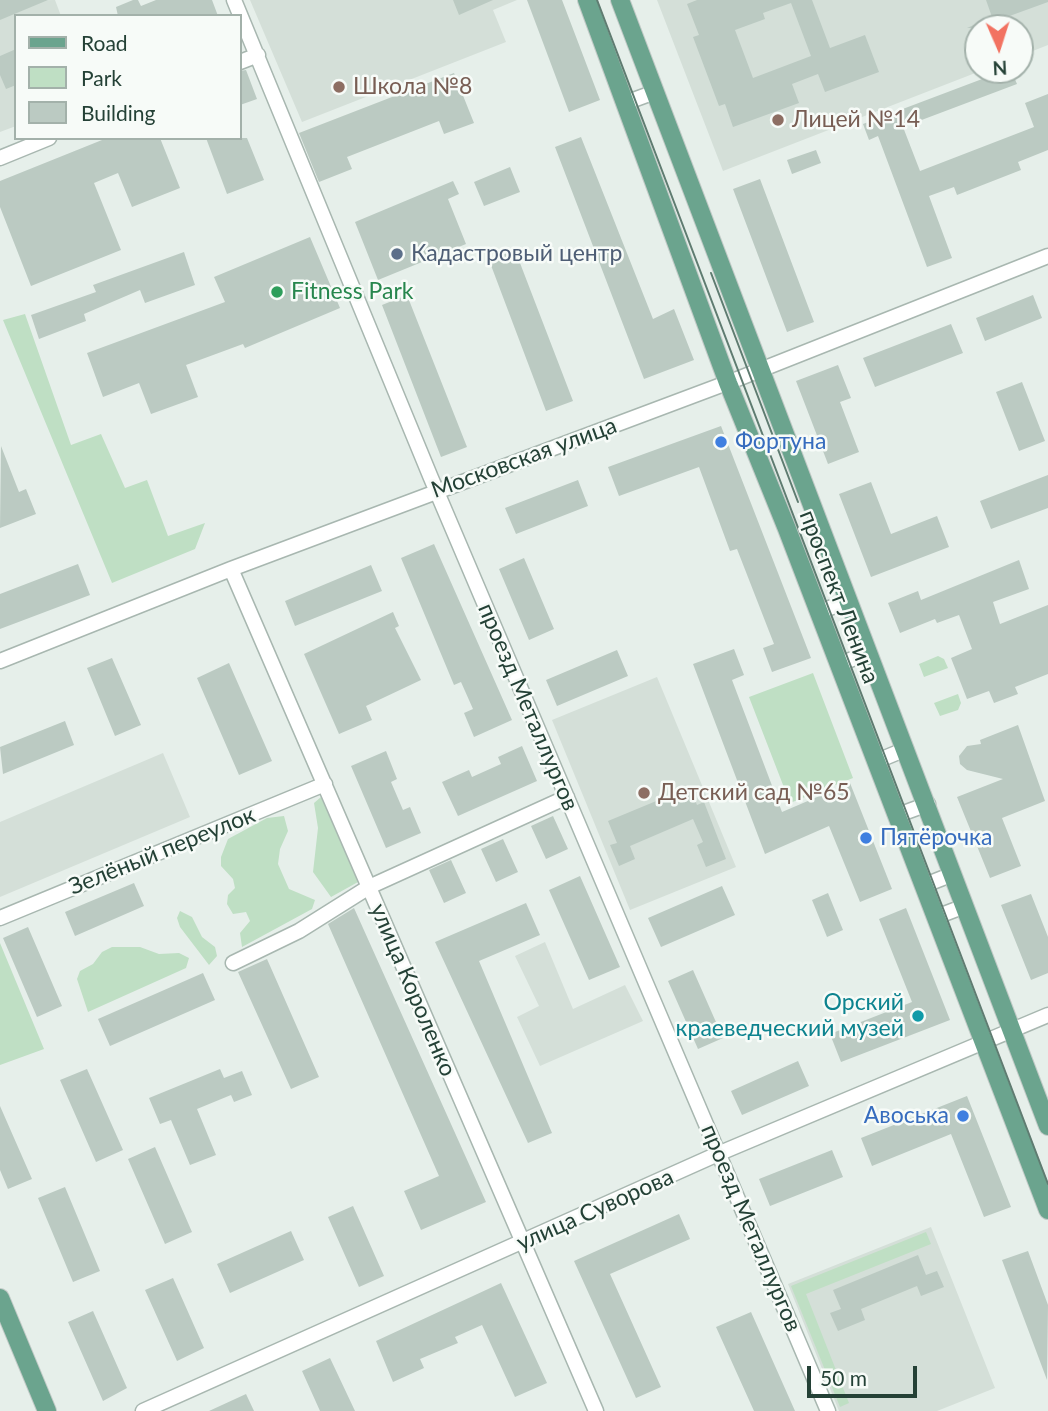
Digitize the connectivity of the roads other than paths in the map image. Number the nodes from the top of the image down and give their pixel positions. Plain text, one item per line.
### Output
1 (587, 0) edge
2 (620, 0) edge
3 (242, 18) edge
4 (258, 55) junction
5 (242, 61) edge
6 (655, 92) junction
7 (625, 103) junction
8 (44, 140) edge
9 (0, 158) edge
10 (1048, 256) edge
11 (763, 369) junction
12 (728, 383) junction
13 (436, 491) junction
14 (231, 569) junction
15 (848, 601) junction
16 (819, 612) junction
17 (869, 653) junction
18 (0, 661) edge
19 (839, 664) junction
20 (906, 749) junction
21 (877, 761) junction
22 (325, 785) junction
23 (567, 797) junction
24 (928, 804) junction
25 (898, 815) junction
26 (953, 874) junction
27 (925, 885) junction
28 (369, 887) junction
29 (965, 906) junction
30 (936, 917) junction
31 (0, 918) edge
32 (233, 964) dead end
33 (1048, 1015) edge
34 (1012, 1030) junction
35 (982, 1044) junction
36 (1048, 1126) edge
37 (720, 1153) junction
38 (1046, 1200) edge
39 (523, 1243) junction
40 (0, 1298) edge
41 (47, 1411) edge
42 (144, 1411) edge
43 (596, 1411) edge
44 (828, 1411) edge

1 - 7 main road, проспект Ленина
2 - 6 main road, проспект Ленина
3 - 4 street, проезд Металлургов
4 - 5 street
4 - 13 street, проезд Металлургов
6 - 7 street
6 - 11 main road, проспект Ленина
7 - 12 main road, проспект Ленина
8 - 9 street
10 - 11 street, Московская улица
11 - 12 street, Московская улица
11 - 15 main road, проспект Ленина
12 - 13 street, Московская улица
12 - 16 main road, проспект Ленина
13 - 14 street, Московская улица
13 - 23 street, проезд Металлургов
14 - 18 street, Московская улица
14 - 22 street, улица Короленко
15 - 16 street
15 - 17 main road, проспект Ленина
16 - 19 main road, проспект Ленина
17 - 19 street
17 - 20 main road, проспект Ленина
19 - 21 main road, проспект Ленина
20 - 21 street
20 - 24 main road, проспект Ленина
21 - 25 main road, проспект Ленина
22 - 28 street, улица Короленко
22 - 31 street, Зелёный переулок
23 - 28 street
23 - 37 street, проезд Металлургов
24 - 25 street
24 - 26 main road, проспект Ленина
25 - 27 main road, проспект Ленина
26 - 27 street
26 - 29 main road, проспект Ленина
27 - 30 main road, проспект Ленина
28 - 32 street
28 - 39 street, улица Короленко
29 - 30 street
29 - 34 main road, проспект Ленина
30 - 35 main road, проспект Ленина
33 - 34 street, улица Суворова
34 - 35 street, улица Суворова
34 - 36 main road, проспект Ленина
35 - 37 street, улица Суворова
35 - 38 main road, проспект Ленина
37 - 39 street, улица Суворова
37 - 44 street, проезд Металлургов
39 - 42 street, улица Суворова
39 - 43 street, улица Короленко
40 - 41 main road

